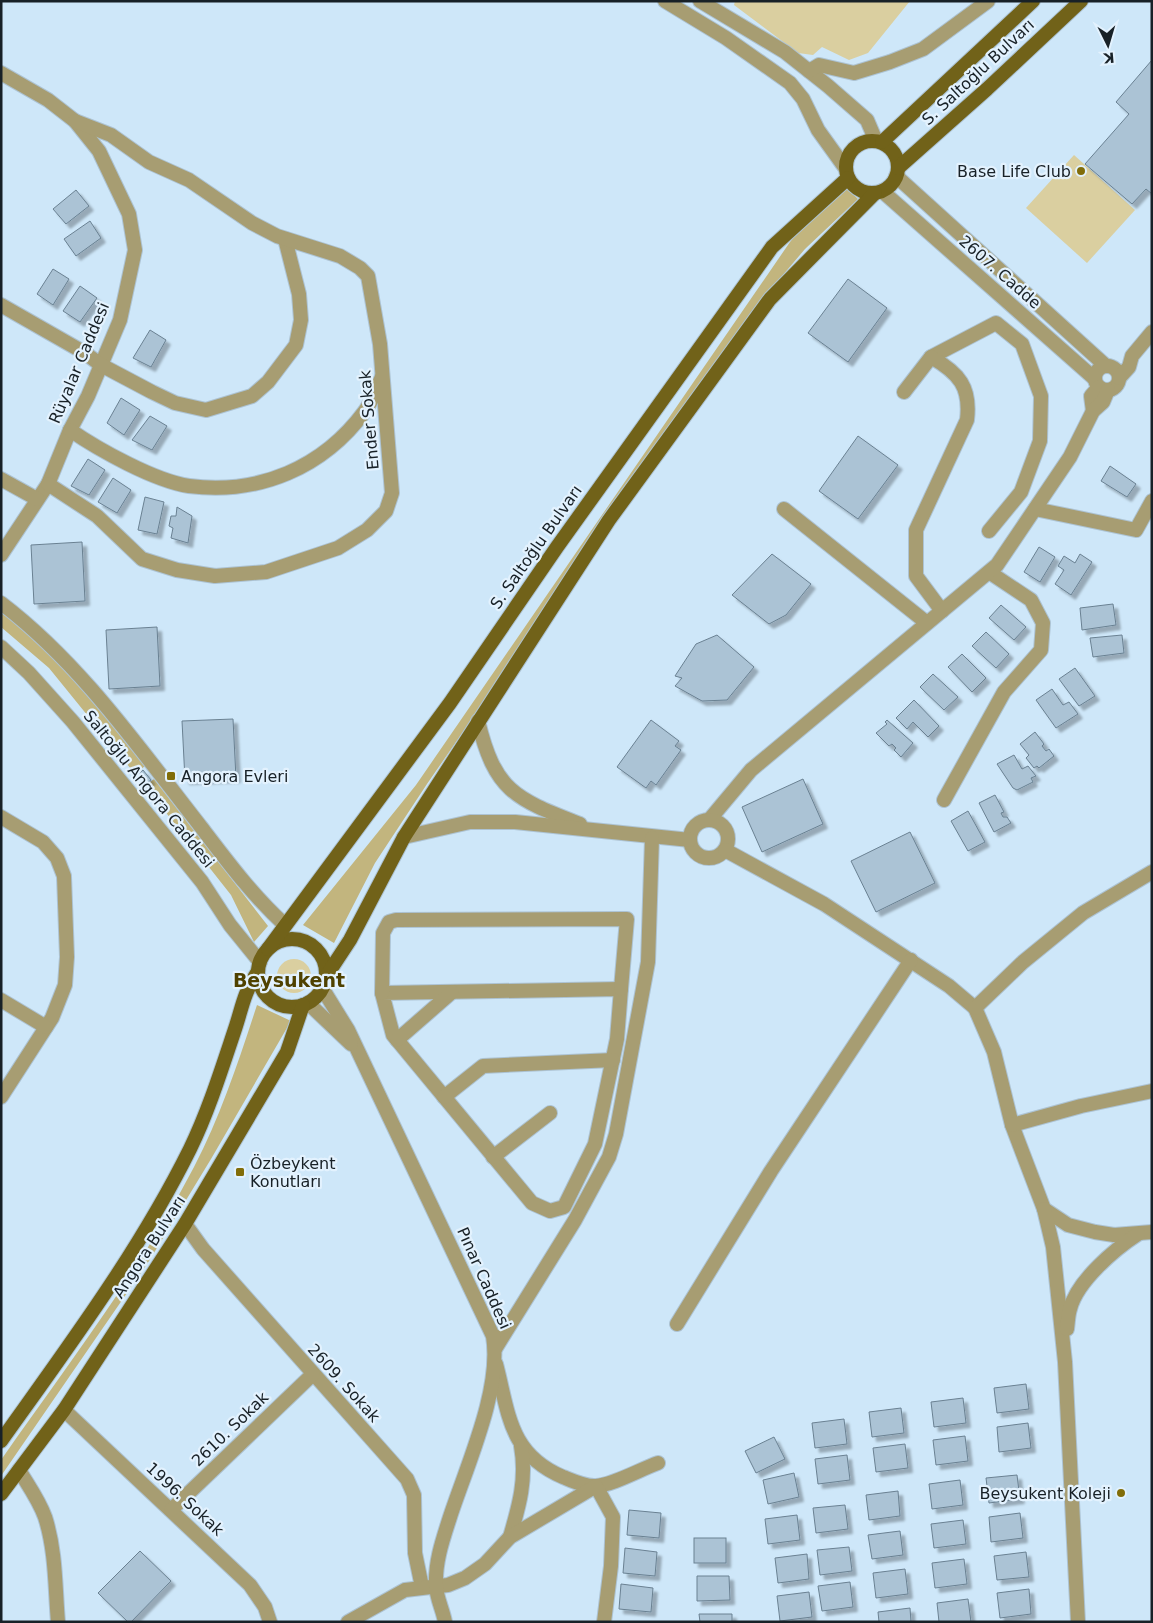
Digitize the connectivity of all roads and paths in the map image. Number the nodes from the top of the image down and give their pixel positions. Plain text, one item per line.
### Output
1 (665, 1) edge
2 (700, 1) edge
3 (988, 1) edge
4 (1033, 1) edge
5 (1081, 1) edge
6 (809, 71) junction
7 (1, 73) edge
8 (75, 121) junction
9 (879, 142) junction
10 (897, 172) junction
11 (847, 174) junction
12 (878, 192) junction
13 (286, 238) junction
14 (979, 251) junction
15 (966, 266) junction
16 (1, 305) edge
17 (1152, 332) edge
18 (931, 357) junction
19 (100, 365) junction
20 (1112, 370) junction
21 (382, 377) junction
22 (1101, 385) junction
23 (904, 392) dead end
24 (70, 430) junction
25 (1, 479) edge
26 (48, 484) junction
27 (37, 499) junction
28 (1152, 501) edge
29 (784, 509) dead end
30 (1035, 509) junction
31 (989, 531) dead end
32 (1, 555) edge
33 (989, 572) junction
34 (1, 603) edge
35 (942, 611) junction
36 (927, 623) junction
37 (1, 647) edge
38 (478, 721) junction
39 (944, 800) dead end
40 (1, 818) edge
41 (710, 819) junction
42 (595, 830) junction
43 (404, 837) junction
44 (652, 838) junction
45 (690, 840) junction
46 (725, 850) junction
47 (1152, 872) edge
48 (285, 924) junction
49 (268, 950) junction
50 (911, 960) junction
51 (259, 967) junction
52 (324, 983) junction
53 (621, 989) junction
54 (452, 992) junction
55 (382, 993) junction
56 (1, 1000) edge
57 (305, 1004) junction
58 (975, 1008) junction
59 (46, 1027) junction
60 (397, 1040) junction
61 (356, 1047) junction
62 (613, 1060) junction
63 (1152, 1091) edge
64 (1, 1097) edge
65 (444, 1097) junction
66 (550, 1113) dead end
67 (1012, 1125) junction
68 (493, 1157) junction
69 (562, 1209) junction
70 (1044, 1209) junction
71 (576, 1220) junction
72 (185, 1224) junction
73 (1145, 1233) edge
74 (677, 1324) dead end
75 (495, 1349) junction
76 (1065, 1362) junction
77 (496, 1364) junction
78 (313, 1374) junction
79 (64, 1410) junction
80 (1, 1441) edge
81 (521, 1446) junction
82 (658, 1463) dead end
83 (19, 1470) junction
84 (596, 1486) junction
85 (1, 1494) edge
86 (172, 1510) junction
87 (510, 1537) junction
88 (429, 1587) junction
89 (58, 1622) edge
90 (270, 1622) edge
91 (348, 1622) edge
92 (445, 1622) edge
93 (604, 1622) edge
94 (1078, 1622) edge

1 - 11 street
2 - 6 street
3 - 6 street
4 - 9 main road, S. Saltoğlu Bulvarı
5 - 10 main road, S. Saltoğlu Bulvarı
6 - 9 street
7 - 8 street, Rüyalar Caddesi
8 - 13 street, Ender Sokak
8 - 19 street, Rüyalar Caddesi
9 - 10 main road
9 - 11 main road, S. Saltoğlu Bulvarı
10 - 12 main road, S. Saltoğlu Bulvarı
10 - 14 street, 2607. Cadde
11 - 12 main road
11 - 48 main road, S. Saltoğlu Bulvarı
12 - 15 street, 2607. Cadde
12 - 38 main road, S. Saltoğlu Bulvarı
13 - 19 street
13 - 21 street, Ender Sokak
14 - 15 street
14 - 20 street, 2607. Cadde
15 - 22 street, 2607. Cadde
16 - 19 street
17 - 20 street
18 - 23 street
18 - 31 street
18 - 35 street
19 - 24 street, Rüyalar Caddesi
20 - 22 street
20 - 22 street
21 - 24 street
21 - 26 street, Ender Sokak
22 - 30 street
24 - 26 street, Rüyalar Caddesi
25 - 27 street
26 - 27 street, Rüyalar Caddesi
27 - 32 street, Rüyalar Caddesi
28 - 30 street
29 - 36 street
30 - 33 street
33 - 35 street
33 - 39 street
34 - 48 street, Saltoğlu Angora Caddesi
35 - 36 street
36 - 41 street
37 - 51 street, Saltoğlu Angora Caddesi
38 - 42 street
38 - 43 main road, S. Saltoğlu Bulvarı
40 - 59 street
41 - 45 street
41 - 46 street
42 - 43 street
42 - 44 street
43 - 52 main road, S. Saltoğlu Bulvarı
44 - 45 street
44 - 71 street
45 - 46 street
46 - 50 street
47 - 58 street
48 - 49 main road, S. Saltoğlu Bulvarı
49 - 51 main road
49 - 52 main road
50 - 58 street
50 - 74 street
51 - 57 main road
51 - 80 main road, Angora Bulvarı
52 - 57 main road
52 - 61 street, Pınar Caddesi
53 - 54 street
53 - 55 street
53 - 62 street
54 - 55 street
54 - 60 street
55 - 60 street
56 - 59 street
57 - 61 street, Pınar Caddesi
57 - 72 main road, Angora Bulvarı
58 - 67 street
59 - 64 street
60 - 65 street
61 - 75 street, Pınar Caddesi
62 - 65 street
62 - 69 street
63 - 67 street
65 - 68 street
66 - 68 street
67 - 70 street
68 - 69 street
69 - 71 street
70 - 73 street
70 - 76 street
71 - 75 street
72 - 78 street, 2609. Sokak
72 - 79 main road, Angora Bulvarı
73 - 76 street
75 - 77 street, Pınar Caddesi
76 - 94 street
77 - 81 street
77 - 88 street, Pınar Caddesi
78 - 86 street, 2610. Sokak
78 - 88 street, 2609. Sokak
79 - 83 main road, Angora Bulvarı
79 - 86 street, 1996. Sokak
81 - 84 street
81 - 87 street
82 - 84 street
83 - 85 main road, Angora Bulvarı
83 - 89 street
84 - 87 street
84 - 93 street
86 - 90 street, 1996. Sokak
87 - 88 street
88 - 91 street
88 - 92 street, Pınar Caddesi

